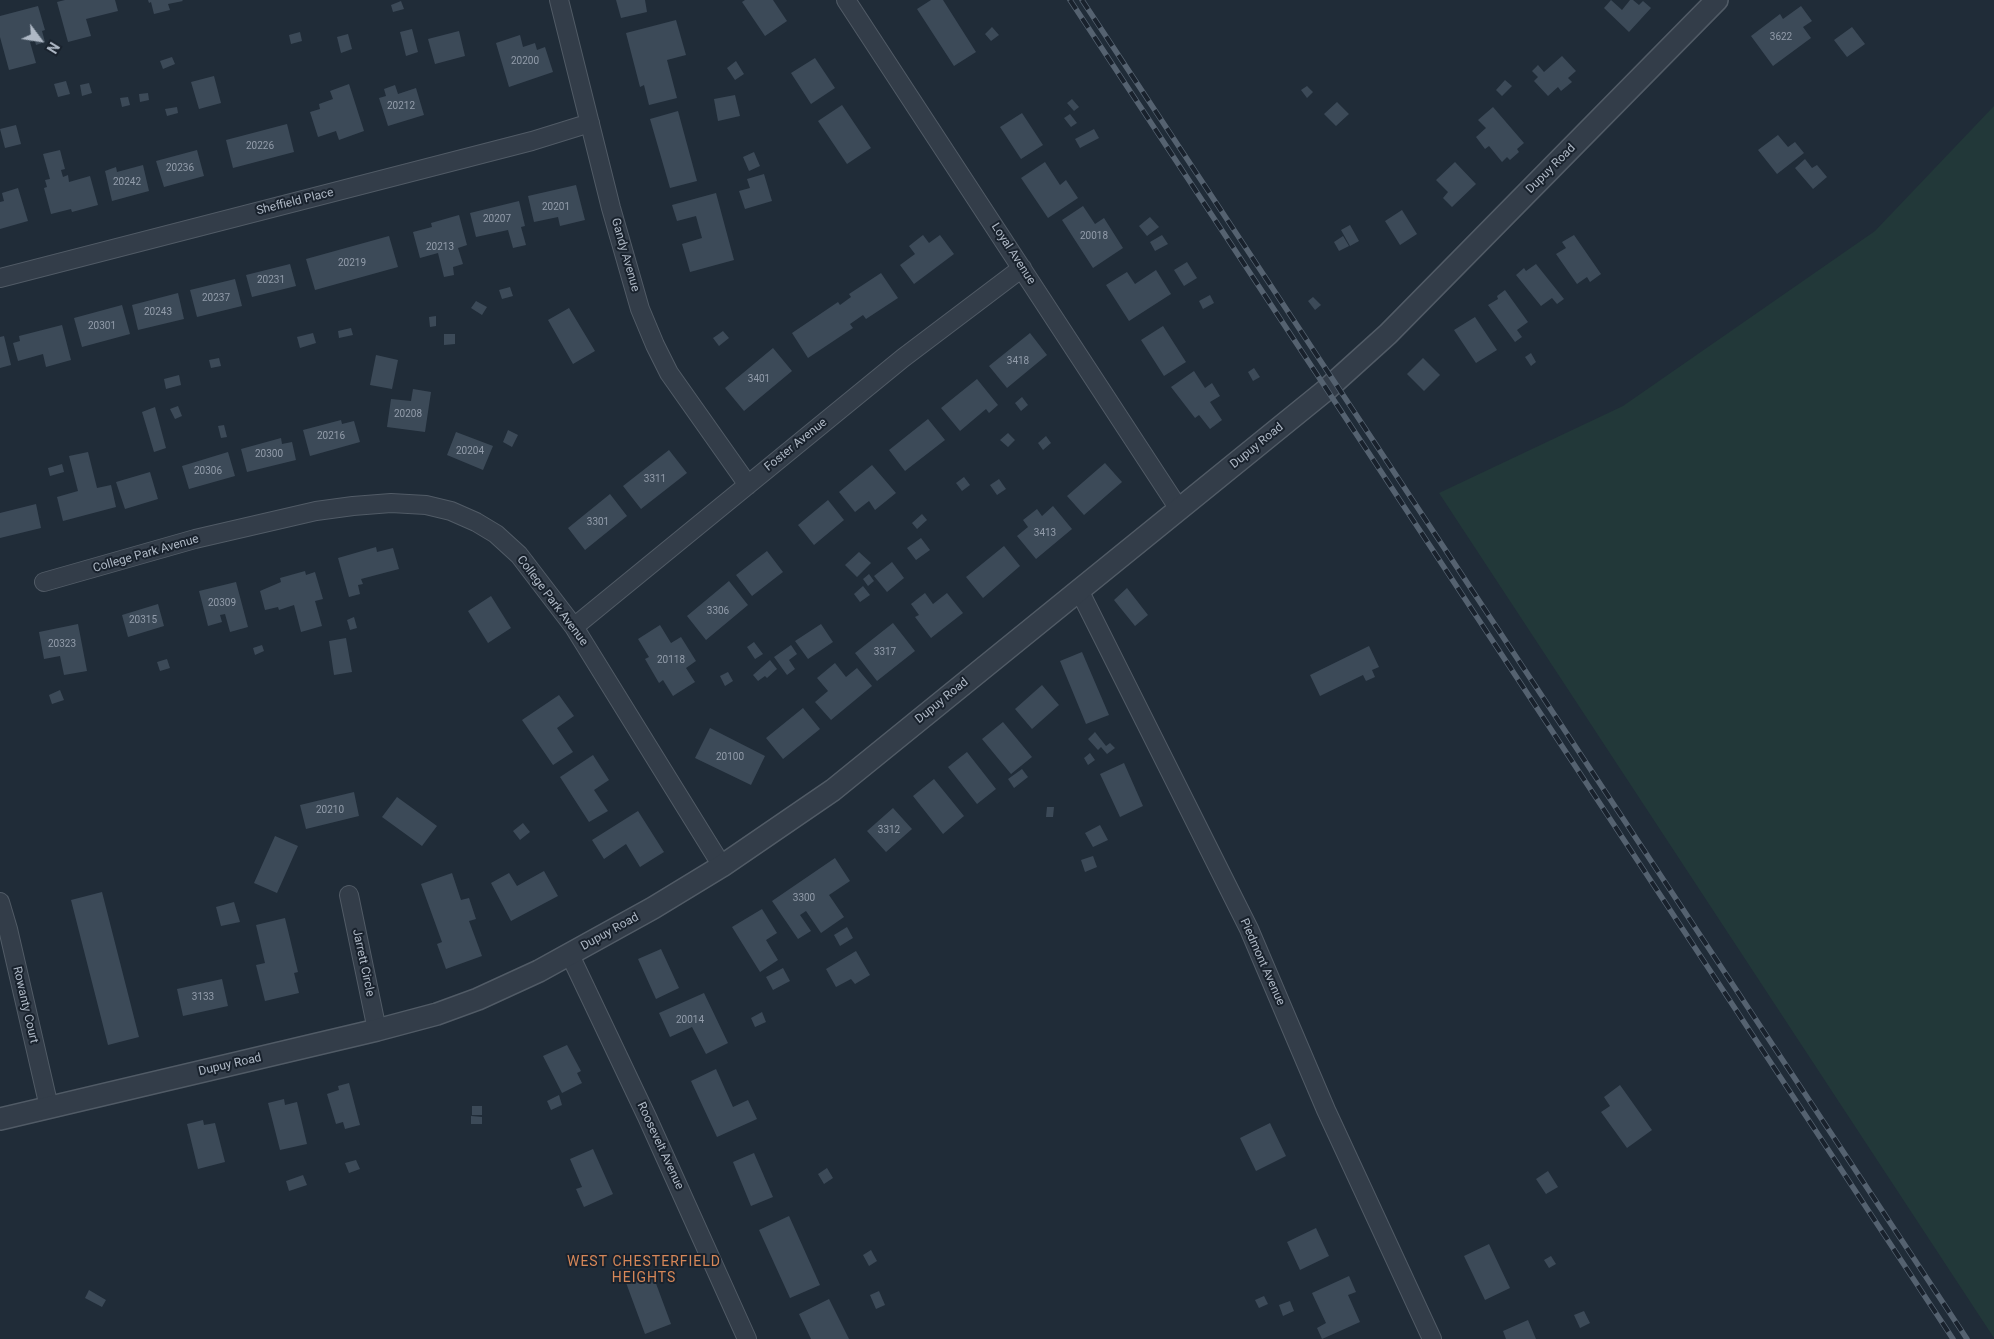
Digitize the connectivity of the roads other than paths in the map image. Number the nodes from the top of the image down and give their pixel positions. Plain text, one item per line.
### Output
1 (559, 0) edge
2 (846, 0) edge
3 (1717, 0) edge
4 (590, 123) junction
5 (1022, 268) junction
6 (0, 278) edge
7 (748, 485) junction
8 (1179, 509) junction
9 (44, 582) dead end
10 (1079, 590) junction
11 (574, 626) junction
12 (722, 866) junction
13 (349, 895) dead end
14 (0, 902) edge
15 (570, 954) junction
16 (377, 1030) junction
17 (49, 1107) junction
18 (0, 1119) edge
19 (748, 1339) edge
20 (1432, 1339) edge

1 - 4 street, Gandy Avenue
2 - 5 street, Loyal Avenue
3 - 8 street, Dupuy Road
4 - 6 street, Sheffield Place
4 - 7 street, Gandy Avenue
5 - 7 street, Foster Avenue
5 - 8 street, Loyal Avenue
7 - 11 street, Foster Avenue
8 - 10 street, Dupuy Road
9 - 11 street, College Park Avenue
10 - 12 street, Dupuy Road
10 - 20 street, Piedmont Avenue
11 - 12 street, College Park Avenue
12 - 15 street, Dupuy Road
13 - 16 street, Jarrett Circle
14 - 17 street, Rowanty Court
15 - 16 street, Dupuy Road
15 - 19 street, Roosevelt Avenue
16 - 17 street, Dupuy Road
17 - 18 street, Dupuy Road

